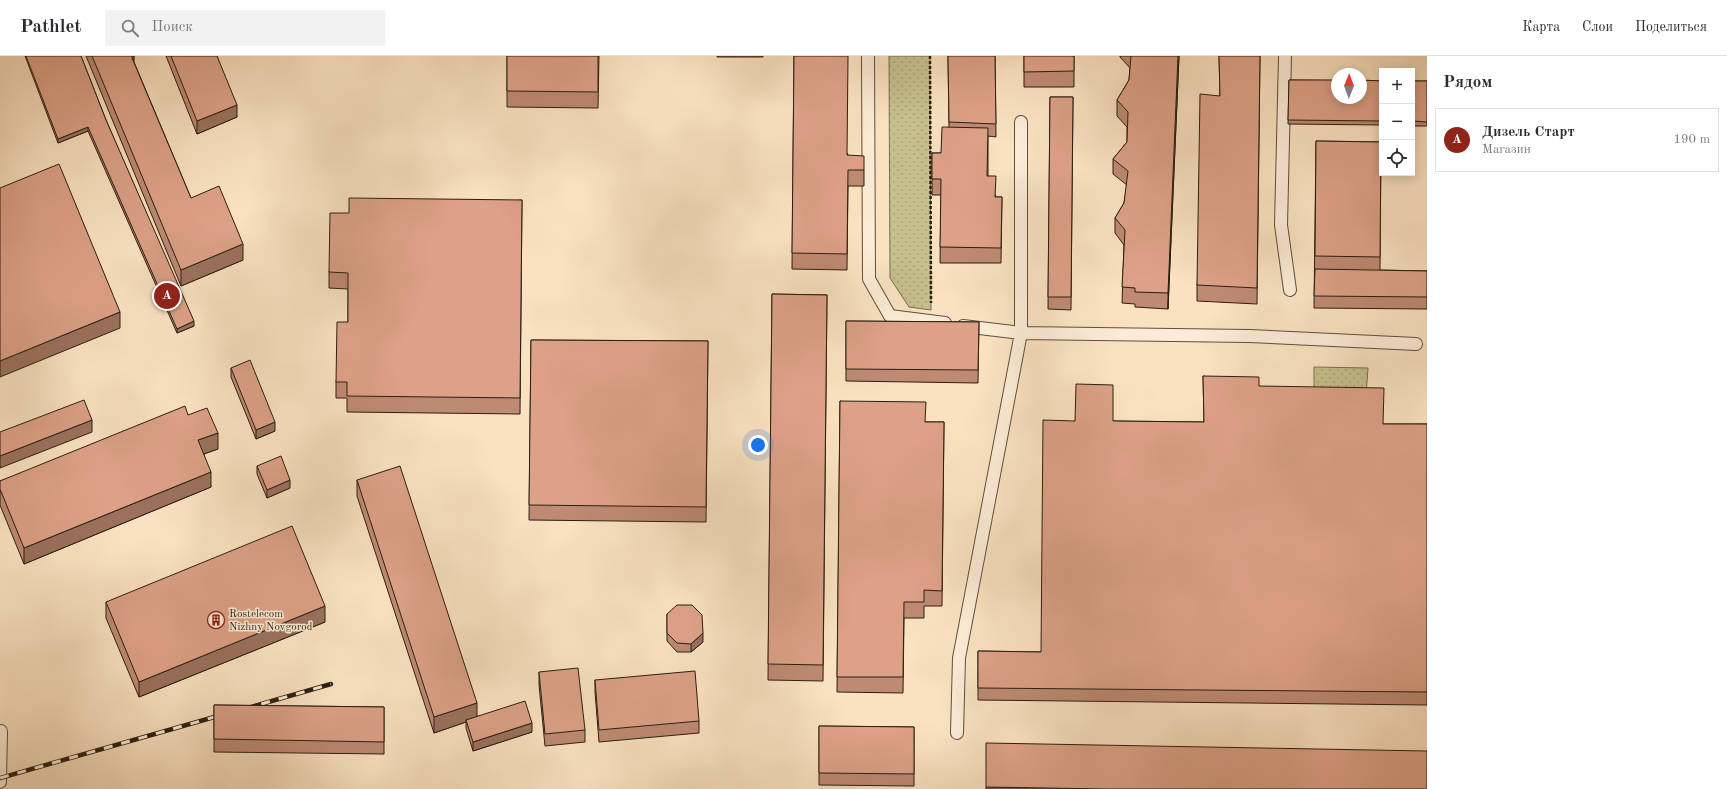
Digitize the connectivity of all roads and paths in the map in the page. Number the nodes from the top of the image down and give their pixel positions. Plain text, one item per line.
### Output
1 (868, 56) edge
2 (930, 56) edge
3 (1285, 56) edge
4 (1021, 122) dead end
5 (1290, 290) dead end
6 (931, 322) junction
7 (1021, 333) junction
8 (1416, 344) dead end
9 (1, 731) dead end
10 (957, 733) dead end
11 (0, 782) edge

1 - 6 lane
2 - 6 path
3 - 5 lane
4 - 7 lane
6 - 7 lane
7 - 8 lane
7 - 10 lane
9 - 11 lane

